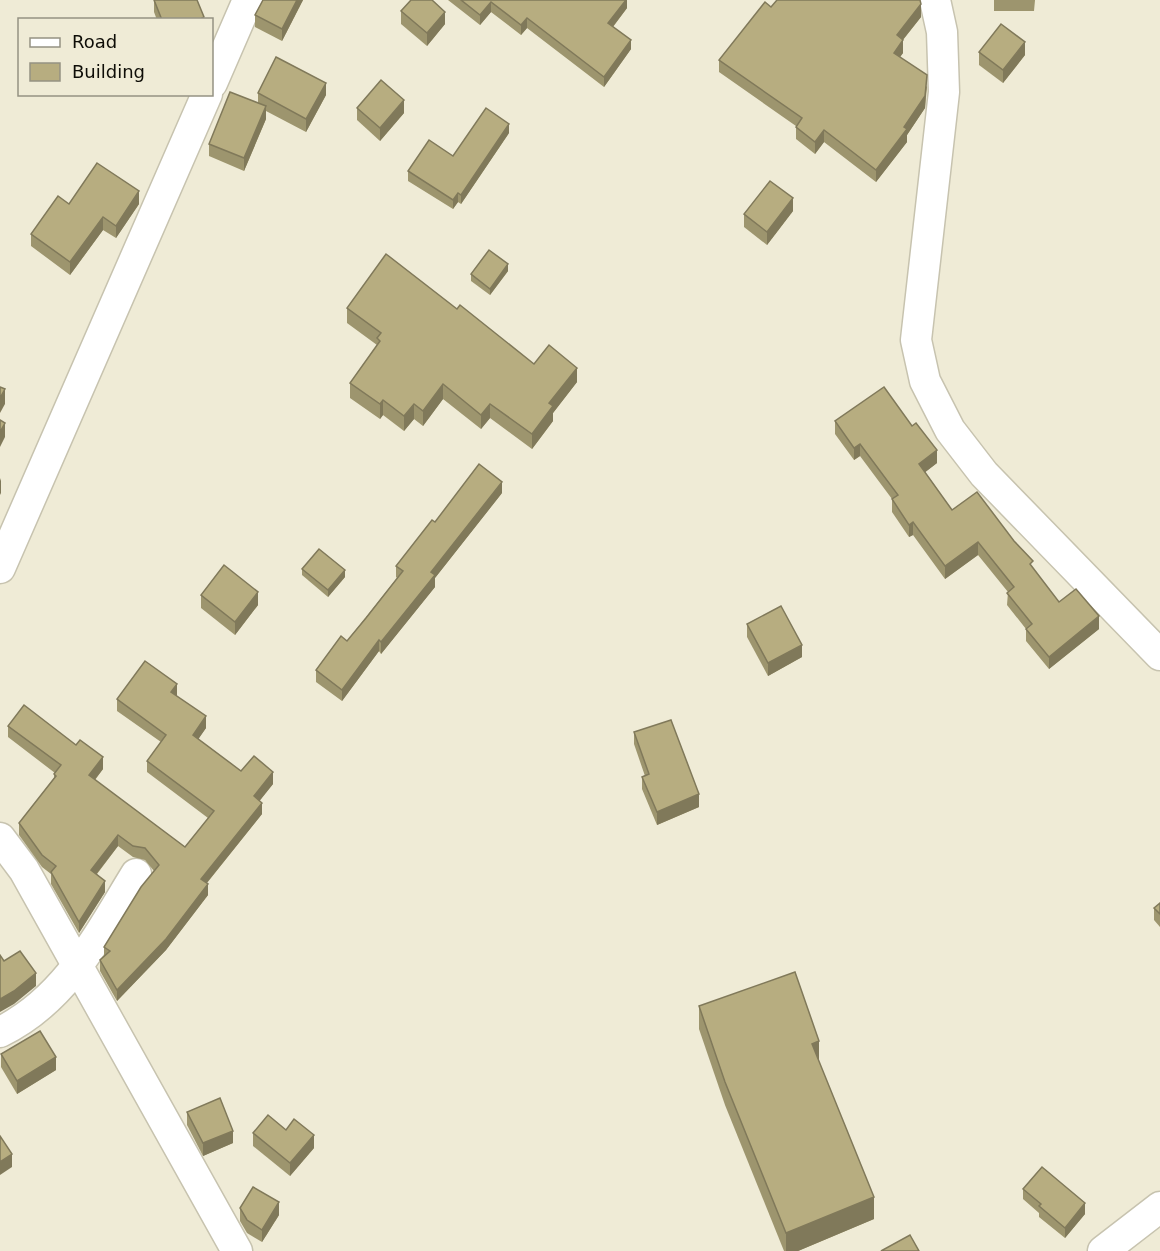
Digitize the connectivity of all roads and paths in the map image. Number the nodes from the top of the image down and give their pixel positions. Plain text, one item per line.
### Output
1 (248, 0) edge
2 (935, 0) edge
3 (213, 81) edge
4 (206, 96) edge
5 (0, 568) edge
6 (1160, 655) edge
7 (0, 838) edge
8 (136, 874) dead end
9 (78, 967) junction
10 (0, 1032) edge
11 (1160, 1207) edge
12 (237, 1251) edge
13 (1103, 1251) edge

1 - 3 street
2 - 6 street
4 - 5 street
7 - 9 street
8 - 9 street
9 - 10 street
9 - 12 street
11 - 13 street

